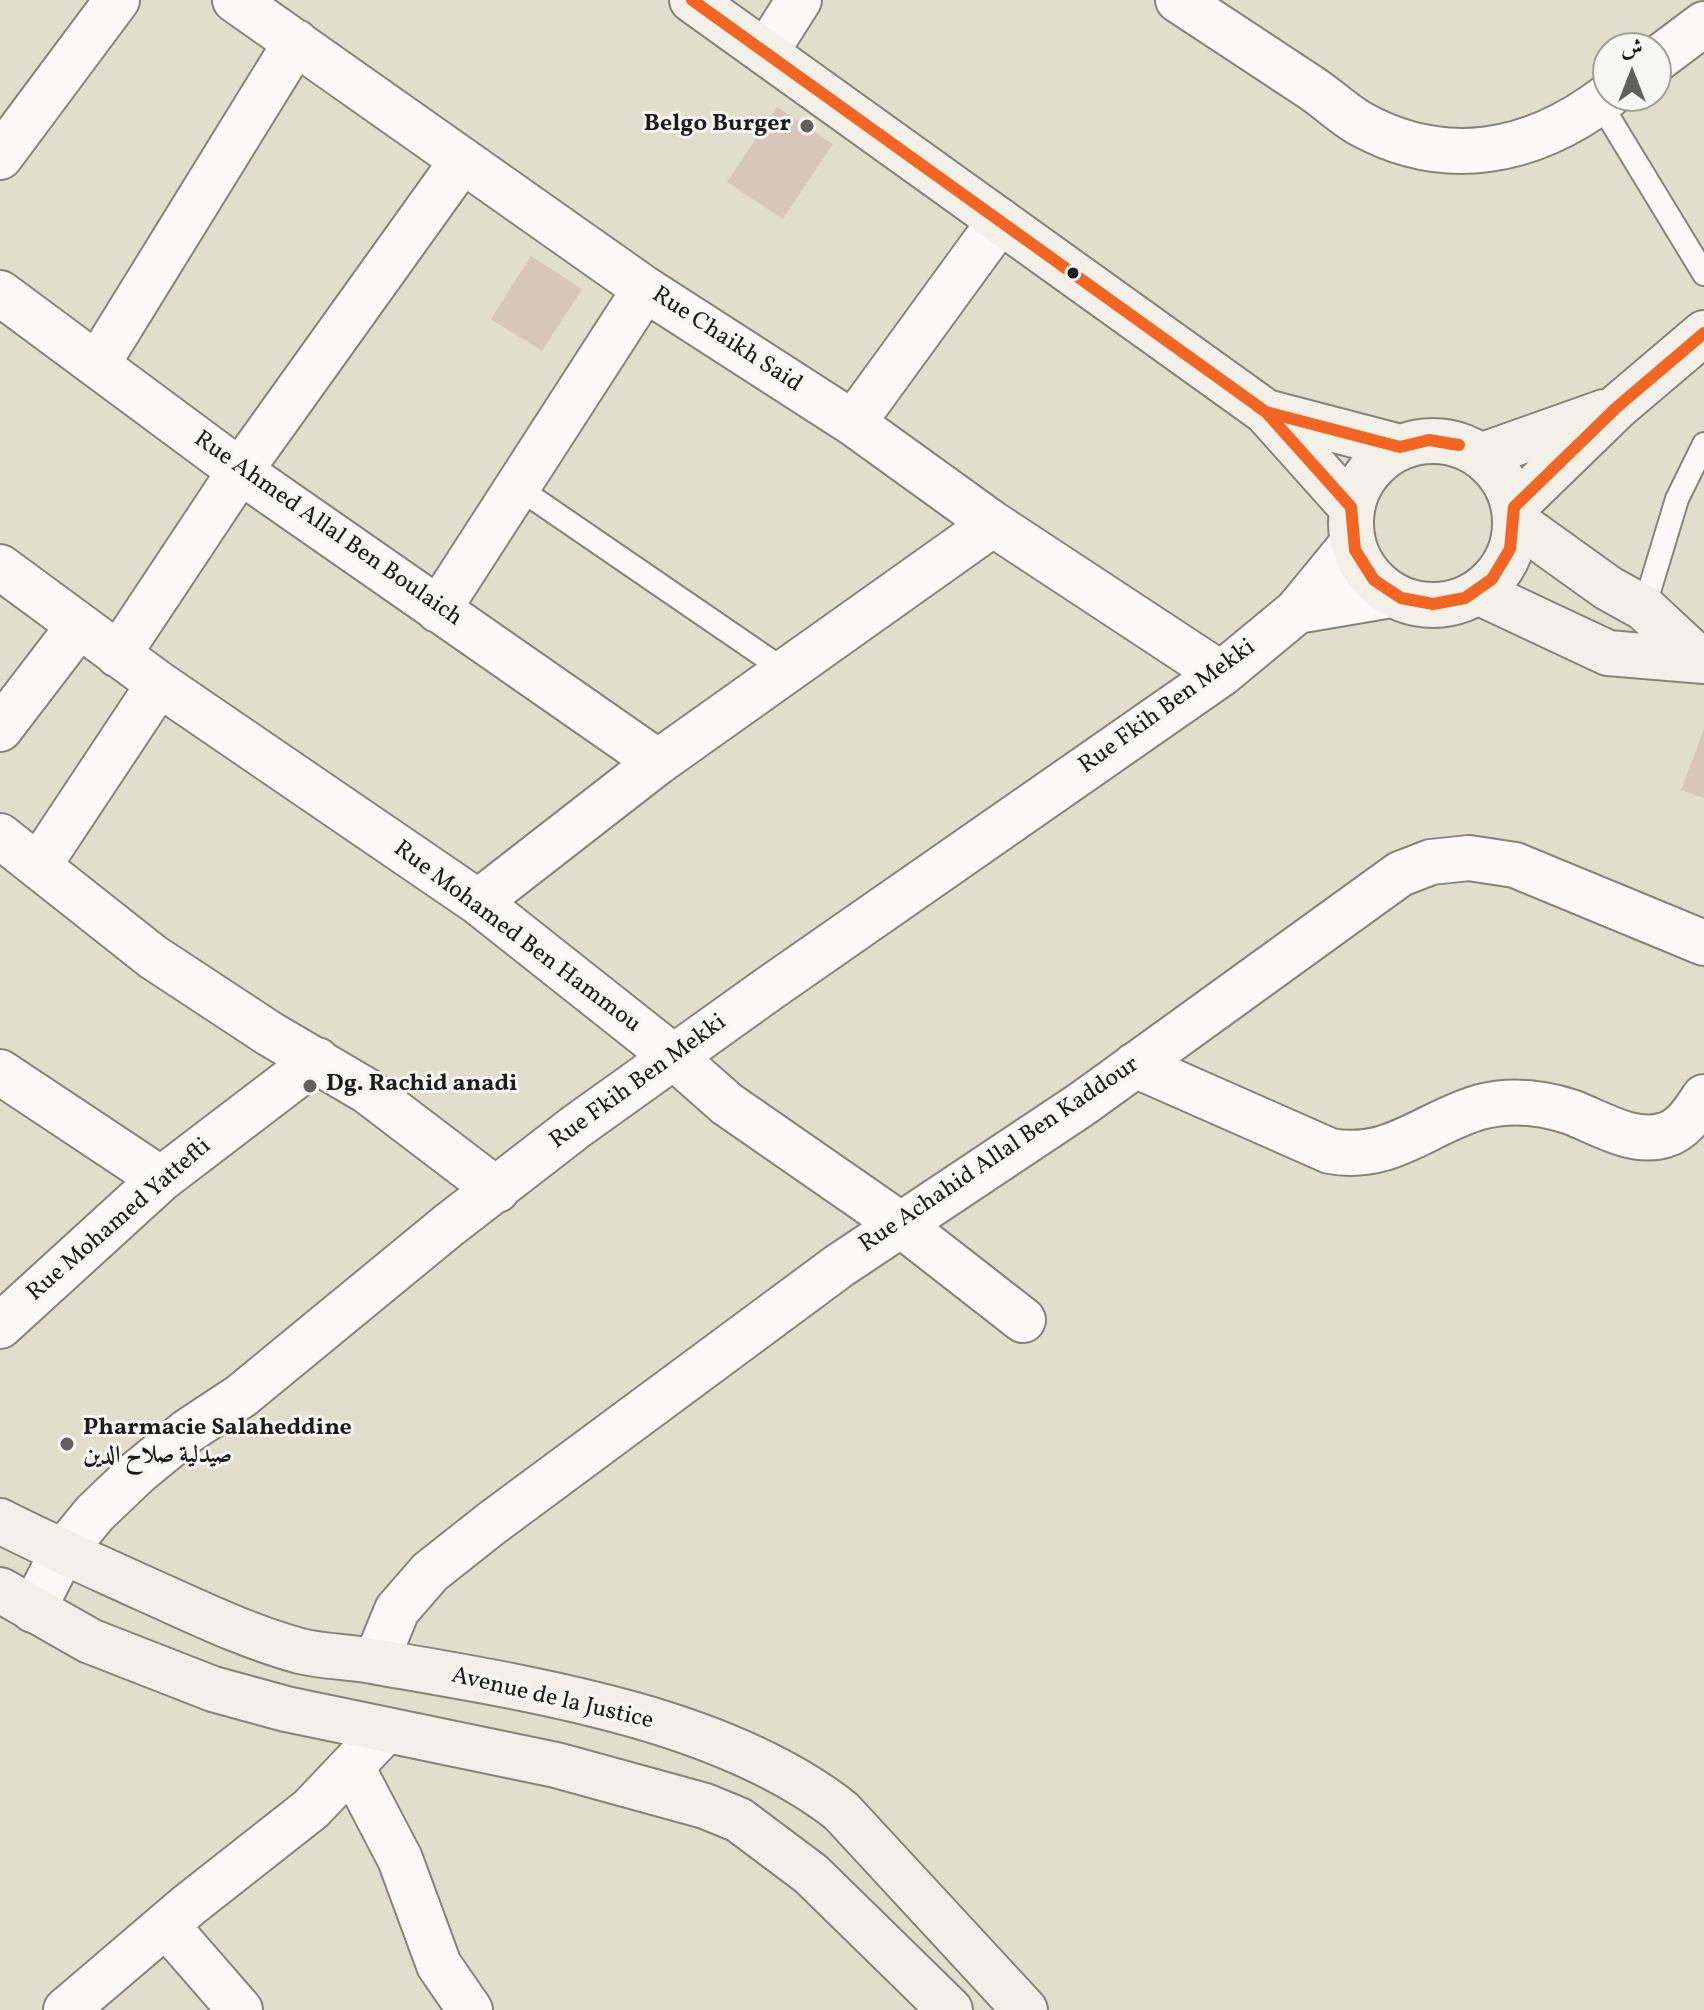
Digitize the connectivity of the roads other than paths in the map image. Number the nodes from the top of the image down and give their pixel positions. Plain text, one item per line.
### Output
1 (117, 0) edge
2 (235, 0) edge
3 (692, 0) edge
4 (799, 0) edge
5 (1178, 0) edge
6 (1704, 24) edge
7 (296, 42) junction
8 (1672, 48) edge
9 (766, 52) junction
10 (1592, 106) edge
11 (1611, 112) edge
12 (0, 157) edge
13 (462, 161) junction
14 (1000, 221) junction
15 (1704, 274) edge
16 (645, 289) junction
17 (0, 293) edge
18 (1704, 333) edge
19 (98, 363) junction
20 (1617, 407) junction
21 (1266, 412) junction
22 (853, 423) junction
23 (1704, 444) edge
24 (1400, 447) junction
25 (1480, 456) junction
26 (240, 471) junction
27 (517, 487) junction
28 (1515, 514) junction
29 (993, 524) junction
30 (1351, 525) junction
31 (0, 567) edge
32 (1478, 592) junction
33 (1391, 595) junction
34 (1644, 608) junction
35 (438, 610) junction
36 (1297, 611) junction
37 (78, 627) junction
38 (118, 655) junction
39 (1701, 660) edge
40 (787, 672) junction
41 (1221, 674) junction
42 (159, 684) junction
43 (0, 729) edge
44 (658, 762) junction
45 (0, 836) edge
46 (39, 865) junction
47 (478, 902) junction
48 (1704, 943) edge
49 (675, 1058) junction
50 (317, 1060) junction
51 (1135, 1065) junction
52 (0, 1072) edge
53 (1704, 1097) edge
54 (161, 1179) junction
55 (497, 1190) junction
56 (900, 1224) junction
57 (1023, 1320) dead end
58 (0, 1326) edge
59 (0, 1521) edge
60 (62, 1553) junction
61 (16, 1600) edge
62 (376, 1661) junction
63 (386, 1730) junction
64 (353, 1769) junction
65 (166, 1925) junction
66 (66, 2010) edge
67 (240, 2010) edge
68 (470, 2010) edge
69 (950, 2010) edge
70 (1025, 2010) edge

1 - 12 street
2 - 7 street, Rue Chaikh Said
3 - 9 street
4 - 9 street
5 - 10 street
6 - 8 street
7 - 13 street, Rue Chaikh Said
7 - 19 street
9 - 14 street
11 - 15 lane
13 - 16 street, Rue Chaikh Said
13 - 26 street
14 - 21 street
14 - 22 street
16 - 22 street, Rue Chaikh Said
16 - 27 street
17 - 19 street, Rue Ahmed Allal Ben Boulaich
18 - 20 street
19 - 26 street, Rue Ahmed Allal Ben Boulaich
20 - 25 street
20 - 28 street
21 - 24 street
21 - 30 street
22 - 29 street, Rue Chaikh Said
23 - 34 lane
24 - 25 street
24 - 30 street
25 - 28 street
26 - 35 street, Rue Ahmed Allal Ben Boulaich
26 - 38 street
27 - 35 street
27 - 40 lane
28 - 32 street
28 - 34 street
29 - 40 street
29 - 41 street, Rue Chaikh Said
30 - 33 street
30 - 36 street, Rue Fkih Ben Mekki
31 - 37 street, Rue Mohamed Ben Hammou
32 - 33 street
32 - 39 street
33 - 36 street, Rue Fkih Ben Mekki
34 - 39 street
35 - 44 street, Rue Ahmed Allal Ben Boulaich
36 - 41 street, Rue Fkih Ben Mekki
37 - 38 street, Rue Mohamed Ben Hammou
37 - 43 street
38 - 42 street, Rue Mohamed Ben Hammou
40 - 44 street
41 - 49 street, Rue Fkih Ben Mekki
42 - 46 street
42 - 47 street, Rue Mohamed Ben Hammou
44 - 47 street
45 - 46 street
46 - 50 street
47 - 49 street, Rue Mohamed Ben Hammou
48 - 51 street, Rue Achahid Allal Ben Kaddour
49 - 55 street, Rue Fkih Ben Mekki
49 - 56 street, Rue Mohamed Ben Hammou
50 - 54 street, Rue Mohamed Yattefti
50 - 55 street
51 - 53 street
51 - 56 street, Rue Achahid Allal Ben Kaddour
52 - 54 street
54 - 58 street, Rue Mohamed Yattefti
55 - 60 street, Rue Fkih Ben Mekki
56 - 57 street, Rue Mohamed Ben Hammou
56 - 62 street, Rue Achahid Allal Ben Kaddour
59 - 60 street, Avenue de la Justice
60 - 61 street, Rue Fkih Ben Mekki
60 - 62 street, Avenue de la Justice
61 - 63 street
62 - 70 street, Avenue de la Justice
63 - 64 street
63 - 69 street
64 - 65 street
64 - 68 street
65 - 66 street
65 - 67 street

